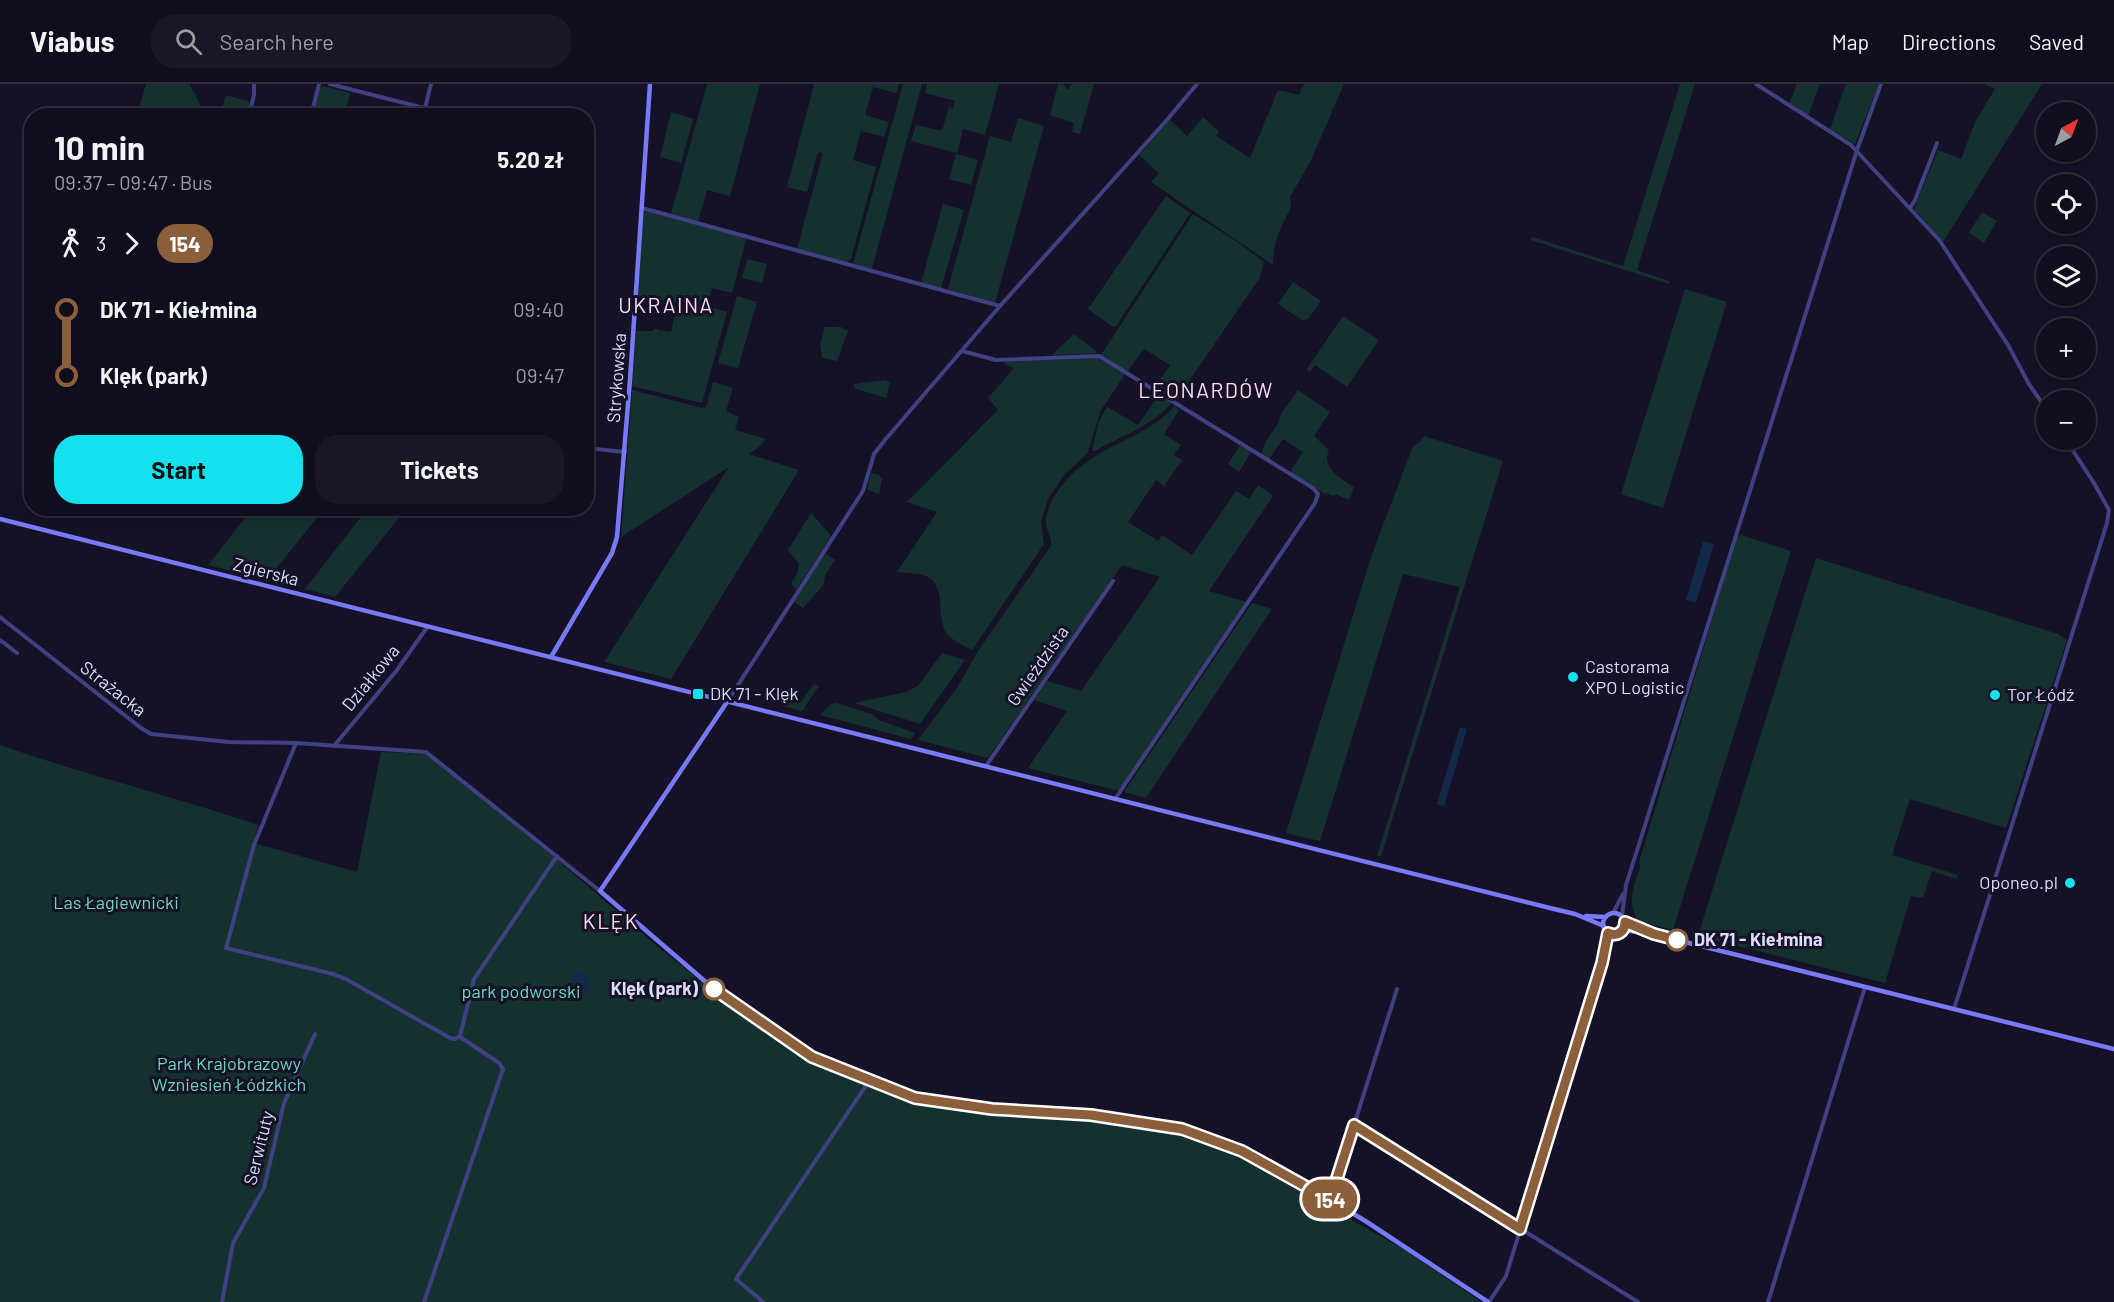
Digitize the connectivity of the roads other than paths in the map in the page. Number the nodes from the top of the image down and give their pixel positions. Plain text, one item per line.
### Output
1 (254, 84) edge
2 (319, 84) edge
3 (330, 84) edge
4 (431, 84) edge
5 (650, 84) edge
6 (1197, 84) edge
7 (1756, 84) edge
8 (1881, 84) edge
9 (251, 108) edge
10 (312, 108) edge
11 (425, 108) joint
12 (1937, 144) dead end
13 (1857, 150) junction
14 (641, 208) junction
15 (1910, 208) junction
16 (1000, 306) junction
17 (962, 351) junction
18 (2036, 393) edge
19 (594, 449) edge
20 (2073, 450) edge
21 (625, 452) junction
22 (0, 519) edge
23 (1113, 581) dead end
24 (0, 617) edge
25 (428, 626) junction
26 (0, 640) edge
27 (17, 653) dead end
28 (551, 657) junction
29 (727, 702) junction
30 (296, 743) junction
31 (334, 746) junction
32 (986, 766) junction
33 (1116, 799) junction
34 (557, 856) junction
35 (1626, 885) junction
36 (600, 891) junction
37 (1613, 913) junction
38 (1575, 914) junction
39 (1622, 916) junction
40 (1606, 917) junction
41 (1625, 922) junction
42 (1604, 926) junction
43 (1623, 930) junction
44 (1608, 933) junction
45 (1654, 934) junction
46 (1615, 935) junction
47 (1602, 963) junction
48 (1865, 987) junction
49 (1397, 989) dead end
50 (1954, 1009) junction
51 (315, 1034) dead end
52 (460, 1036) junction
53 (2114, 1049) edge
54 (869, 1081) junction
55 (1354, 1125) junction
56 (1330, 1200) junction
57 (1520, 1229) junction
58 (222, 1302) edge
59 (424, 1302) edge
60 (763, 1302) edge
61 (1488, 1302) edge
62 (1638, 1302) edge
63 (1768, 1302) edge

1 - 9 street
2 - 10 street
3 - 11 street
4 - 11 street
5 - 14 main road, Strykowska
6 - 16 street
7 - 13 street
8 - 13 street
12 - 15 street
13 - 15 street
13 - 35 street
14 - 16 street
14 - 21 main road, Strykowska
15 - 18 street
16 - 17 street
17 - 29 street
17 - 33 street
19 - 21 street
20 - 50 street
21 - 28 main road, Strykowska
22 - 25 main road, Zgierska
23 - 32 street, Gwieździsta
24 - 30 street, Strażacka
25 - 28 main road, Zgierska
25 - 31 street, Działkowa
26 - 27 street
28 - 29 main road, Zgierska
29 - 32 main road, Zgierska
29 - 36 main road
30 - 31 street, Strażacka
30 - 52 street
31 - 34 street, Strażacka
32 - 33 main road, Zgierska
33 - 38 main road, Zgierska
34 - 36 street, Strażacka
34 - 52 street
35 - 37 street
35 - 39 street
36 - 54 main road
37 - 39 main road
37 - 40 main road
38 - 40 main road
38 - 42 main road
39 - 41 main road
40 - 42 main road
41 - 43 main road
41 - 45 main road
42 - 44 main road
43 - 45 main road
43 - 46 main road
44 - 46 main road
44 - 47 street
45 - 48 main road
46 - 47 street
47 - 57 street
48 - 50 main road
48 - 63 street
49 - 55 street
50 - 53 main road
51 - 58 street, Serwituty
52 - 59 street
54 - 56 main road
54 - 60 street
55 - 56 street
55 - 57 street
56 - 61 main road
57 - 61 street
57 - 62 street

